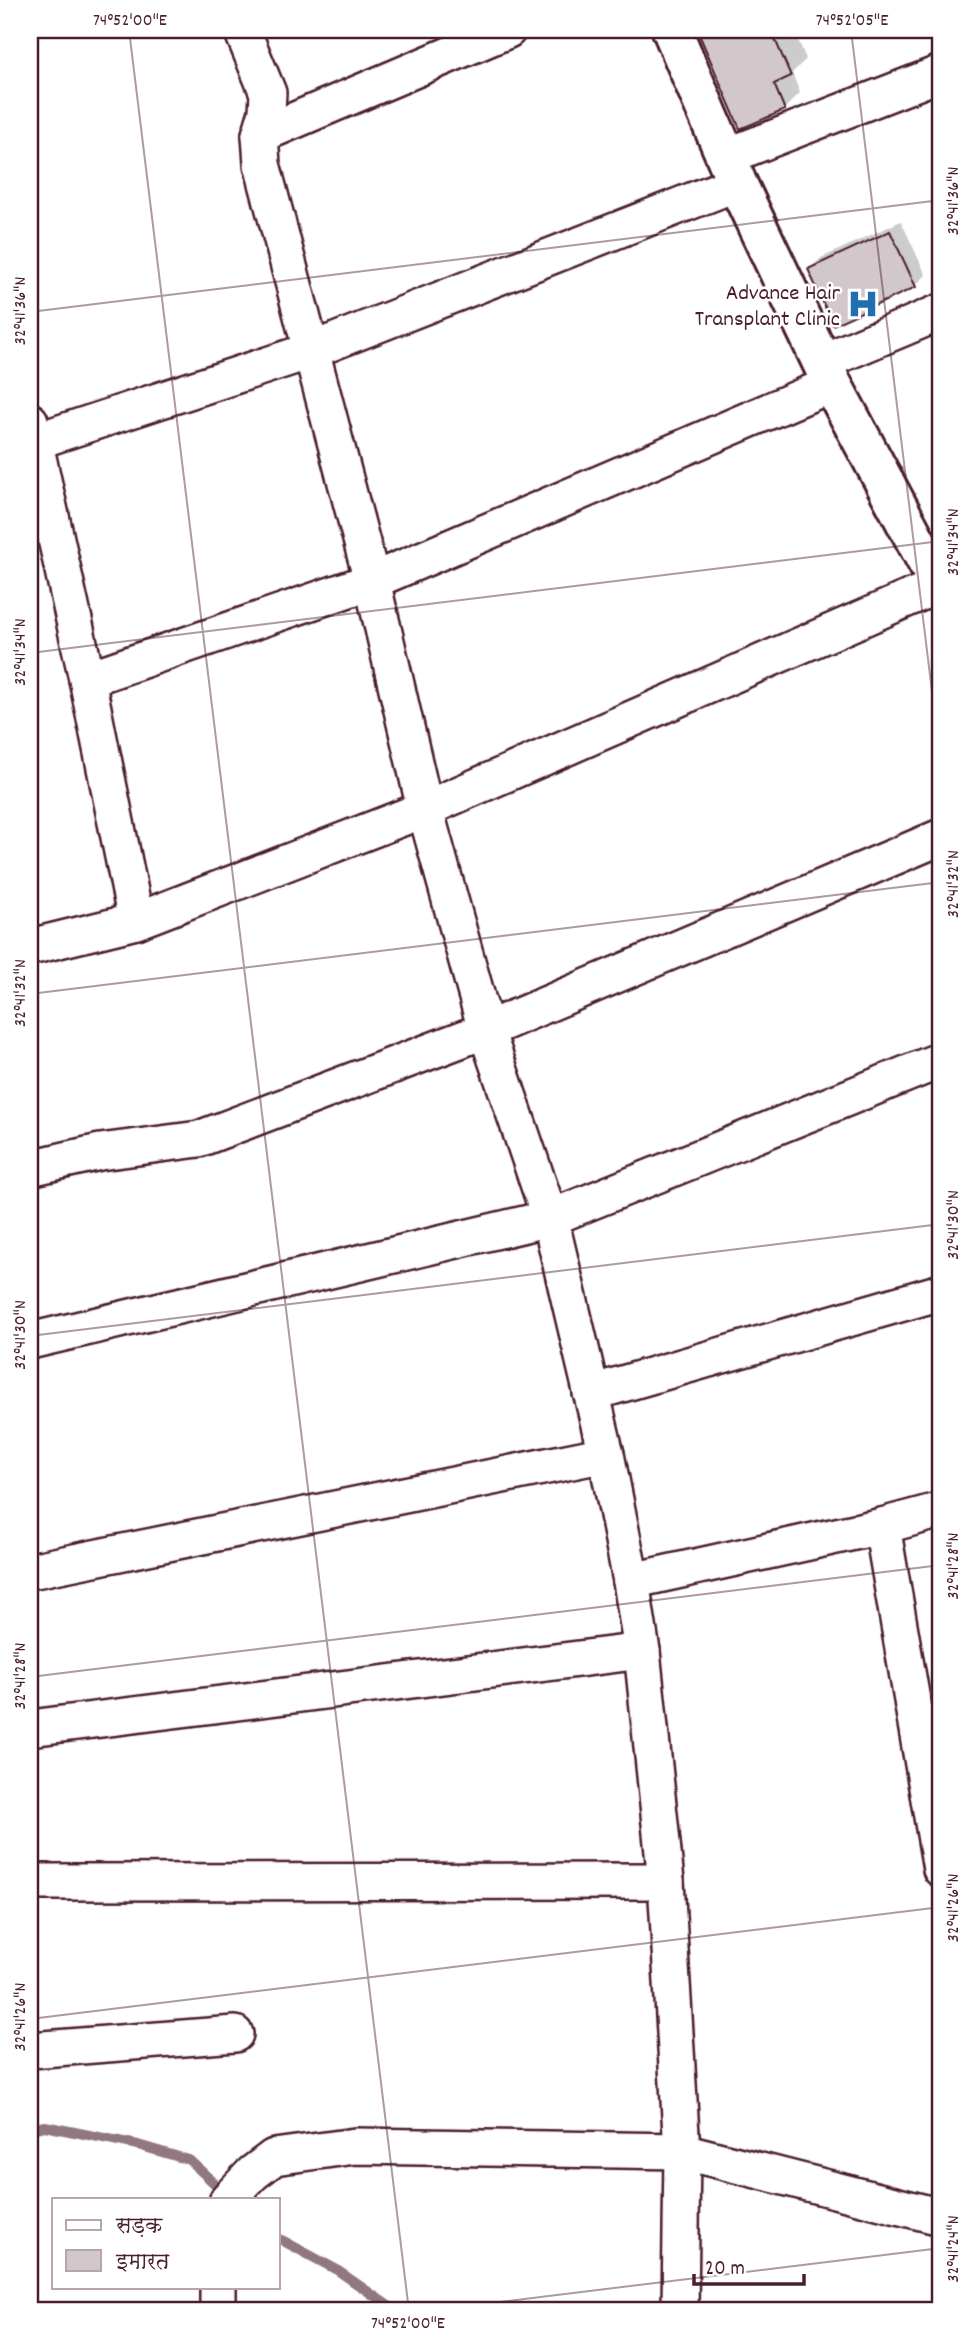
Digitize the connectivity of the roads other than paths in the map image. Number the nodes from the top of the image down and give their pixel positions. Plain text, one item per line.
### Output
1 (242, 30) edge
2 (508, 30) edge
3 (672, 30) edge
4 (941, 73) edge
5 (260, 135) junction
6 (731, 170) junction
7 (941, 312) edge
8 (310, 351) junction
9 (827, 373) junction
10 (31, 436) edge
11 (372, 581) junction
12 (940, 587) edge
13 (87, 679) junction
14 (425, 809) junction
15 (941, 837) edge
16 (136, 921) junction
17 (30, 947) edge
18 (486, 1030) junction
19 (941, 1060) edge
20 (30, 1168) edge
21 (550, 1218) junction
22 (941, 1292) edge
23 (30, 1341) edge
24 (591, 1393) junction
25 (606, 1454) junction
26 (941, 1510) edge
27 (882, 1527) junction
28 (30, 1571) edge
29 (631, 1581) junction
30 (642, 1651) junction
31 (30, 1728) edge
32 (941, 1869) edge
33 (666, 1881) junction
34 (30, 1882) edge
35 (235, 2034) dead end
36 (30, 2050) edge
37 (682, 2151) junction
38 (229, 2198) edge
39 (941, 2217) edge
40 (218, 2288) edge
41 (218, 2311) edge
42 (680, 2311) edge

1 - 5 street
2 - 5 street
3 - 6 street
4 - 6 street
5 - 8 street
6 - 8 street
6 - 9 street
7 - 9 street
8 - 10 street
8 - 11 street
9 - 11 street
9 - 12 street
10 - 13 street
11 - 13 street
11 - 14 street
12 - 14 street
13 - 16 street
14 - 16 street
14 - 18 street
15 - 18 street
16 - 17 street
18 - 20 street
18 - 21 street
19 - 21 street
21 - 23 street
21 - 24 street
22 - 24 street
24 - 25 street
25 - 28 street
25 - 29 street
26 - 27 street
27 - 29 street
27 - 32 street
29 - 30 street
30 - 31 street
30 - 33 street
33 - 34 street
33 - 37 street
35 - 36 street
37 - 38 street
37 - 39 street
37 - 42 street
40 - 41 street

